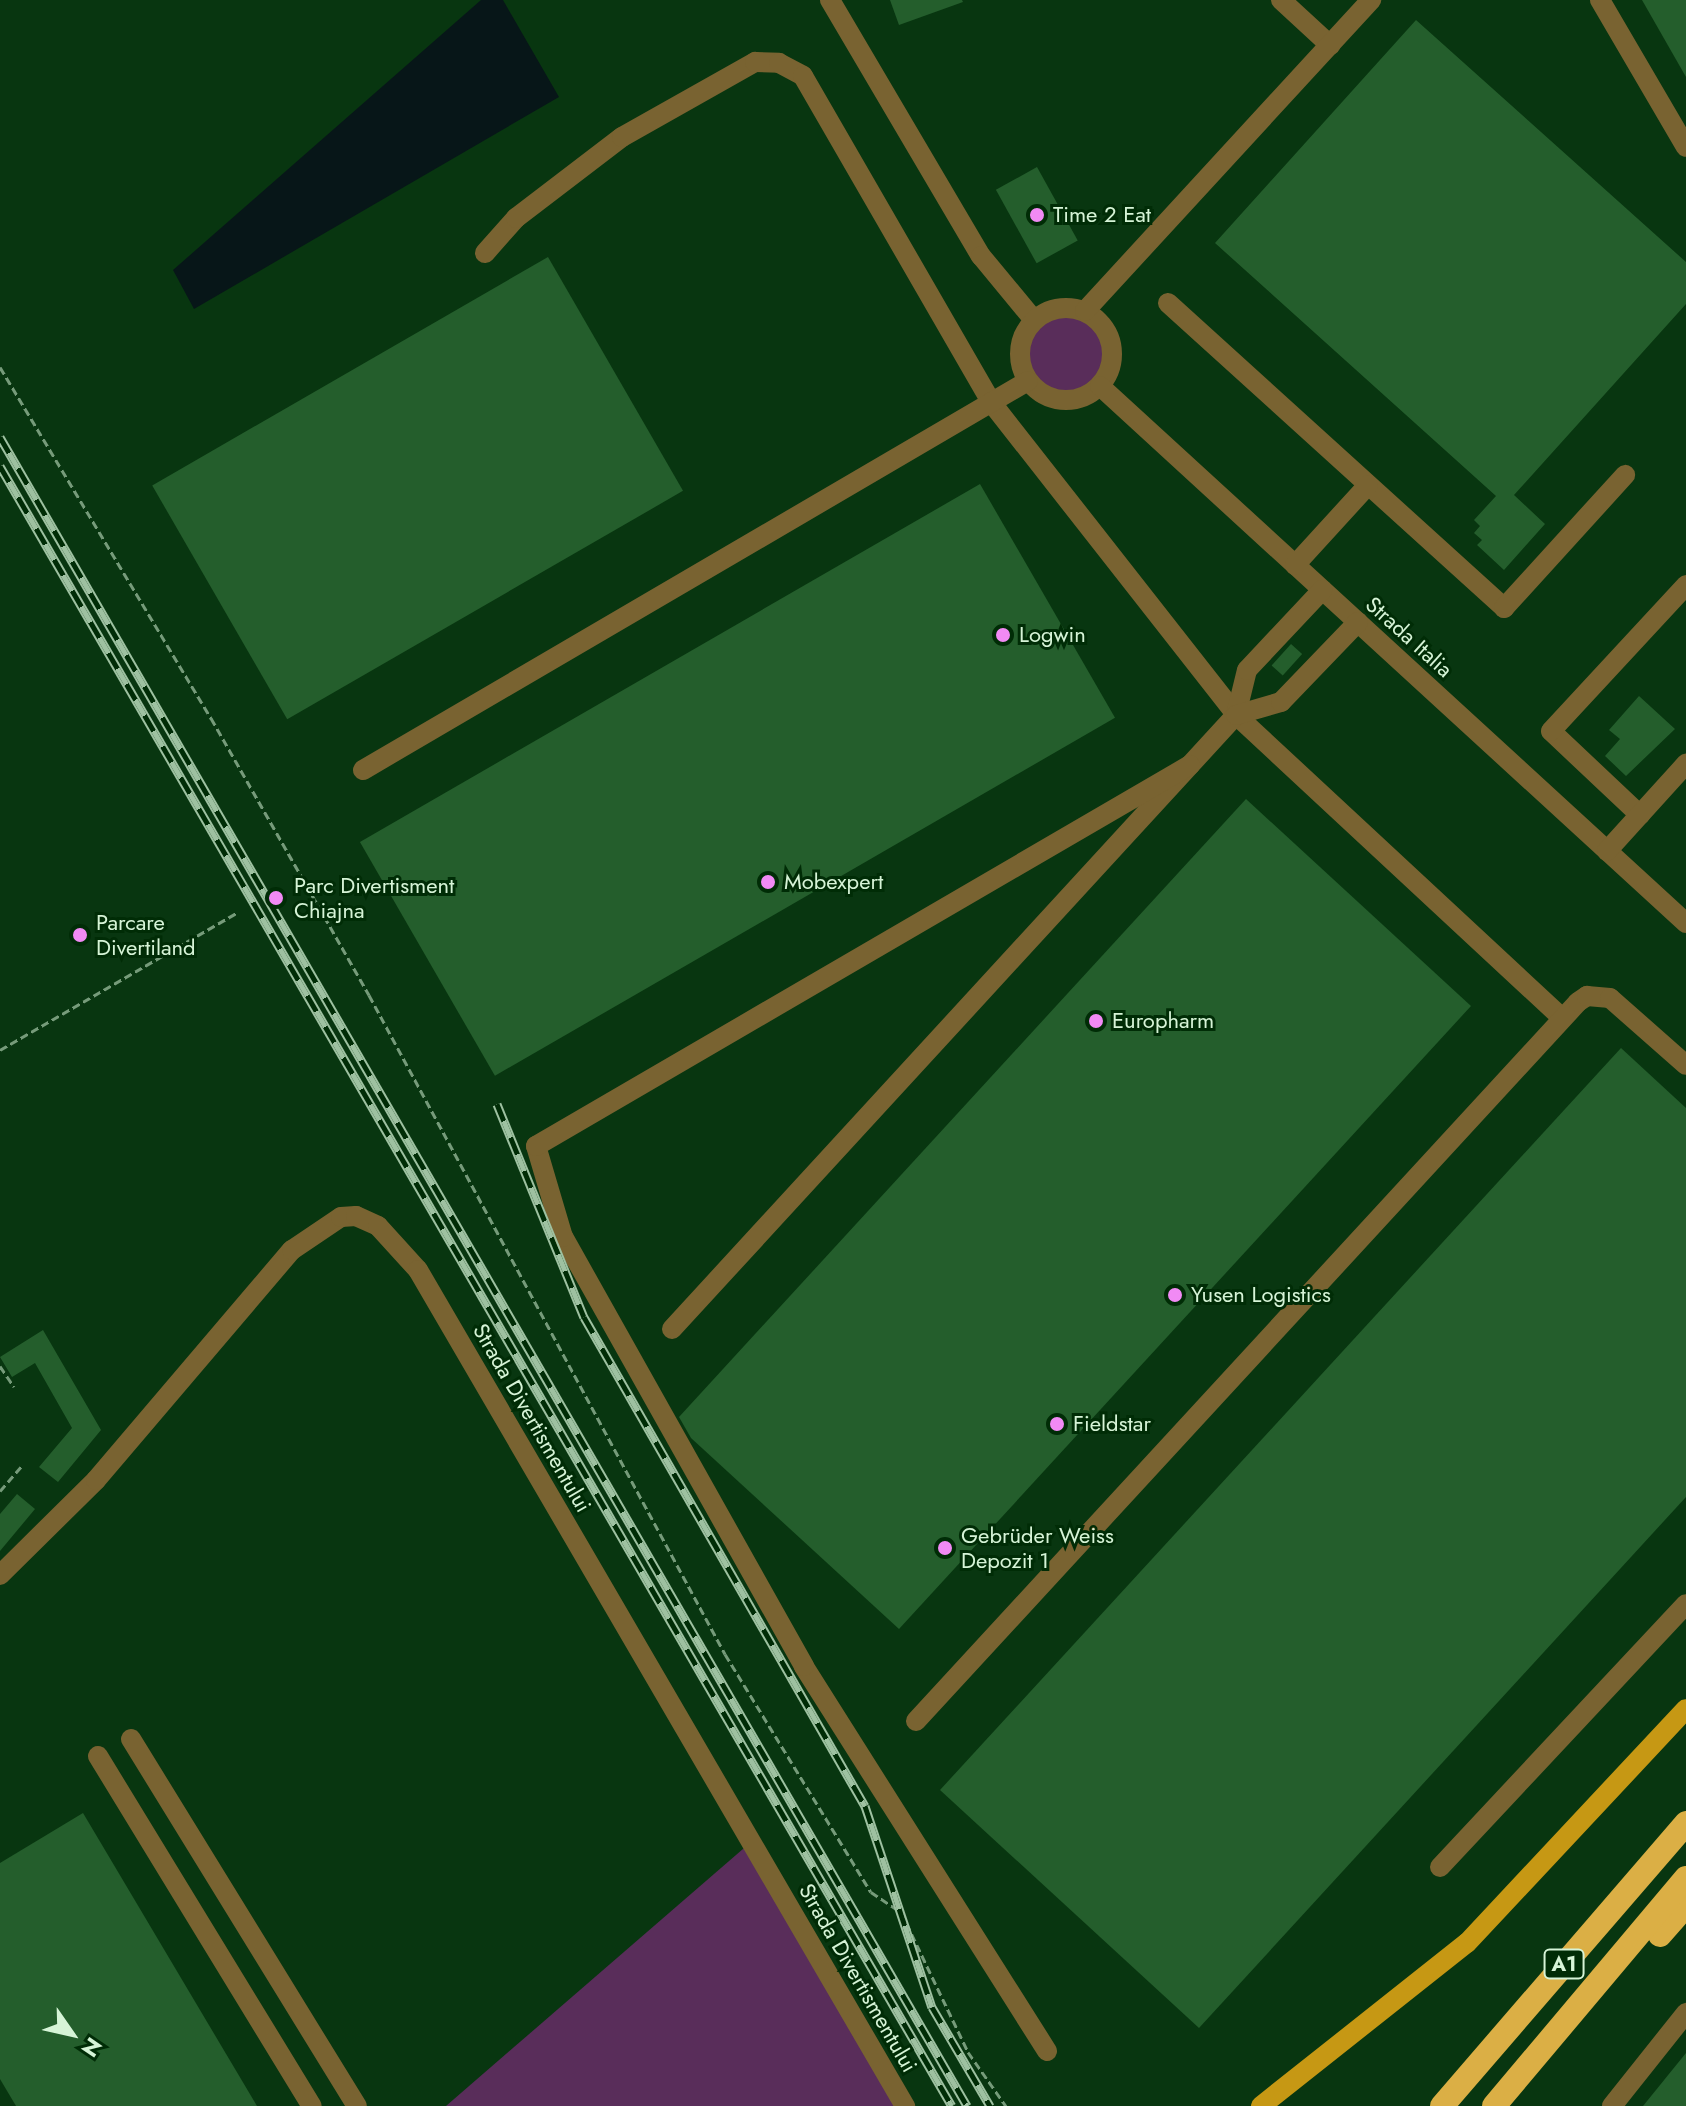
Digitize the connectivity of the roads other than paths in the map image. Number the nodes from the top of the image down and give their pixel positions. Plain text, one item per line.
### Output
1 (830, 0) edge
2 (1281, 0) edge
3 (1371, 0) edge
4 (1600, 0) edge
5 (1330, 45) junction
6 (1686, 147) edge
7 (485, 253) dead end
8 (1168, 303) dead end
9 (1085, 311) junction
10 (1034, 320) junction
11 (1028, 381) junction
12 (1100, 386) junction
13 (991, 402) junction
14 (1625, 475) dead end
15 (1368, 485) junction
16 (1295, 565) junction
17 (1686, 585) edge
18 (1322, 590) junction
19 (1358, 622) junction
20 (1236, 715) junction
21 (1686, 764) edge
22 (1190, 765) junction
23 (363, 770) dead end
24 (1640, 815) junction
25 (1607, 851) junction
26 (1686, 923) edge
27 (1562, 1018) junction
28 (1686, 1065) edge
29 (672, 1329) dead end
30 (0, 1575) edge
31 (1686, 1604) edge
32 (1686, 1709) edge
33 (916, 1721) dead end
34 (131, 1739) dead end
35 (98, 1756) dead end
36 (1686, 1823) edge
37 (1440, 1867) dead end
38 (1686, 1878) edge
39 (1686, 1905) edge
40 (1686, 2013) edge
41 (1047, 2051) dead end
42 (312, 2106) edge
43 (357, 2106) edge
44 (905, 2106) edge
45 (1261, 2106) edge
46 (1442, 2106) edge
47 (1494, 2106) edge
48 (1500, 2106) edge
49 (1612, 2106) edge

1 - 10 street
2 - 5 street
3 - 5 street
4 - 6 street
5 - 9 street
7 - 13 street
8 - 15 street
9 - 10 street
9 - 12 street
10 - 11 street
11 - 12 street
11 - 13 street
12 - 16 street, Strada Italia
13 - 20 street
13 - 23 street
14 - 15 street
15 - 16 street
16 - 18 street, Strada Italia
17 - 24 street
18 - 19 street, Strada Italia
18 - 20 street
19 - 20 street
19 - 25 street, Strada Italia
20 - 22 street
20 - 27 street
21 - 24 street
22 - 29 street
22 - 41 street
24 - 25 street
25 - 26 street, Strada Italia
27 - 28 street
27 - 33 street
30 - 44 street, Strada Divertismentului
31 - 37 street
32 - 45 main road
34 - 43 street
35 - 42 street
36 - 46 highway, A1
38 - 47 highway, A1
39 - 48 highway
40 - 49 street

